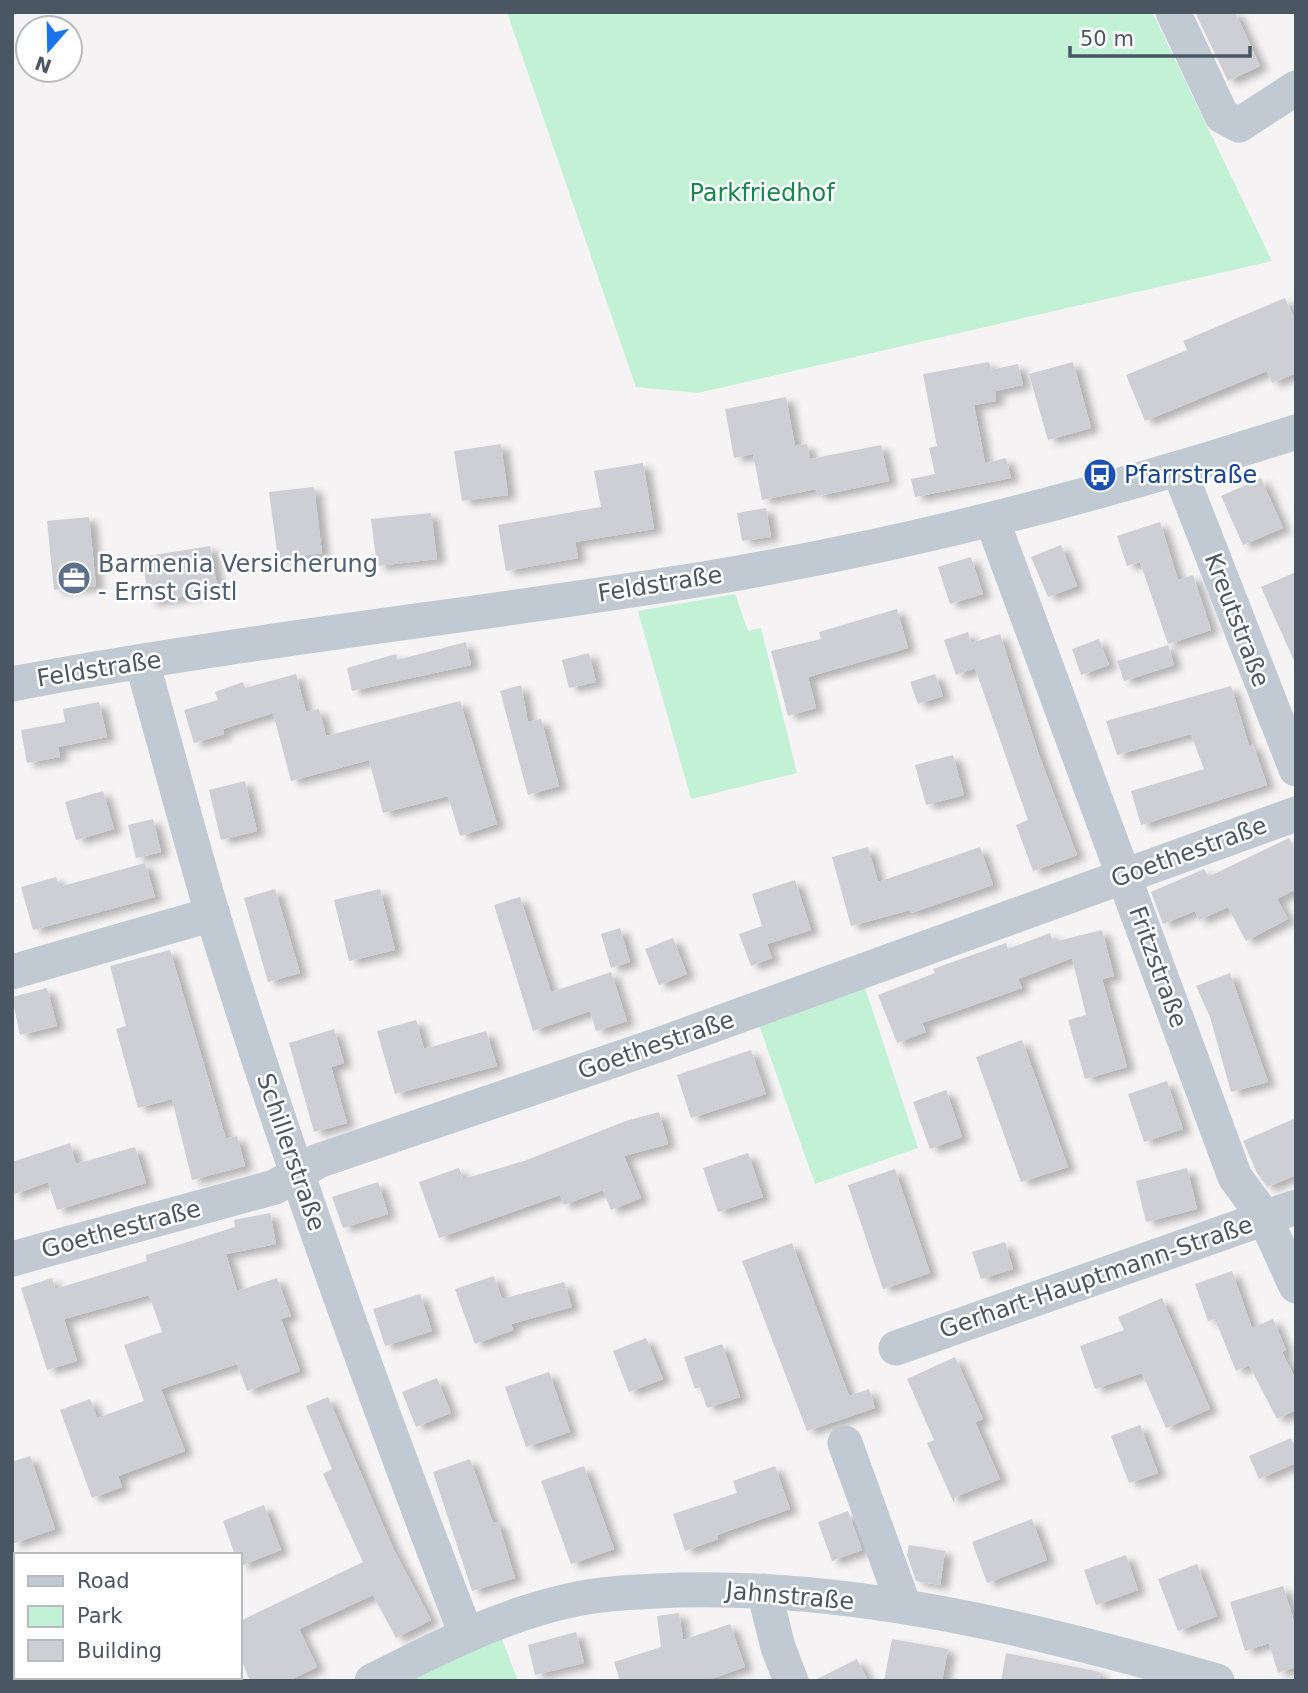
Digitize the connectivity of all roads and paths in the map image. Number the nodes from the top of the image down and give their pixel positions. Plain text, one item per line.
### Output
1 (1173, 12) edge
2 (1296, 88) edge
3 (1296, 432) edge
4 (1179, 470) junction
5 (992, 520) junction
6 (142, 662) junction
7 (12, 684) edge
8 (1296, 769) edge
9 (1296, 814) edge
10 (1125, 876) junction
11 (213, 914) junction
12 (12, 972) edge
13 (298, 1175) junction
14 (1280, 1212) edge
15 (12, 1259) edge
16 (1296, 1286) edge
17 (896, 1348) dead end
18 (845, 1443) dead end
19 (764, 1591) junction
20 (904, 1606) junction
21 (466, 1634) junction
22 (372, 1681) edge
23 (791, 1681) edge
24 (1217, 1681) edge

1 - 2 street
3 - 4 street, Feldstraße
4 - 5 street, Feldstraße
4 - 8 street, Kreutstraße
5 - 6 street, Feldstraße
5 - 10 street, Fritzstraße
6 - 7 street, Feldstraße
6 - 11 street, Schillerstraße
9 - 10 street, Goethestraße
10 - 13 street, Goethestraße
10 - 14 street, Fritzstraße
11 - 12 street
11 - 13 street, Schillerstraße
13 - 15 street, Goethestraße
13 - 21 street, Schillerstraße
14 - 16 street, Fritzstraße
14 - 17 street, Gerhart-Hauptmann-Straße
18 - 20 street
19 - 20 street, Jahnstraße
19 - 21 street, Jahnstraße
19 - 23 street
20 - 24 street, Jahnstraße
21 - 22 street, Jahnstraße

